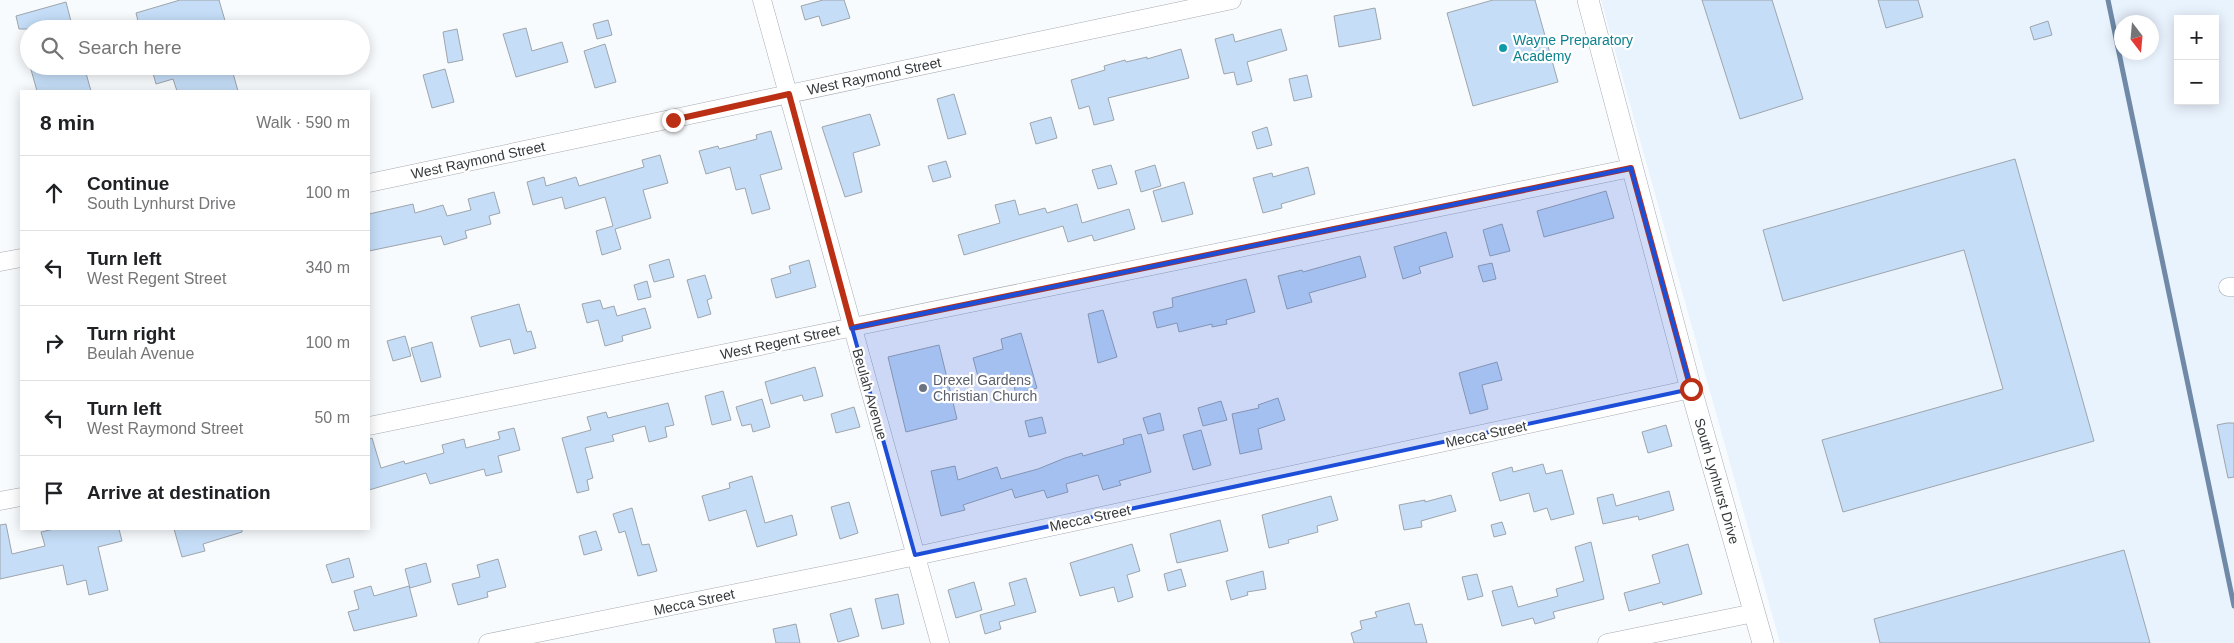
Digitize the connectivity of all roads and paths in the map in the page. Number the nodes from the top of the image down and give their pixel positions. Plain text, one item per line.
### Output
1 (762, 0) edge
2 (1232, 0) edge
3 (1588, 0) edge
4 (789, 94) junction
5 (1631, 168) junction
6 (370, 183) edge
7 (20, 258) edge
8 (0, 262) edge
9 (852, 328) junction
10 (1691, 389) junction
11 (370, 426) edge
12 (20, 497) edge
13 (0, 501) edge
14 (915, 555) junction
15 (1754, 613) junction
16 (488, 643) edge
17 (940, 643) edge
18 (1607, 643) edge
19 (1763, 643) edge

1 - 4 street, Beulah Avenue
2 - 4 street, West Raymond Street
3 - 5 main road, South Lynhurst Drive
4 - 6 street, West Raymond Street
4 - 9 street, Beulah Avenue
5 - 9 street, West Regent Street
5 - 10 main road, South Lynhurst Drive
7 - 8 street
9 - 11 street, West Regent Street
9 - 14 street, Beulah Avenue
10 - 14 street, Mecca Street
10 - 15 main road, South Lynhurst Drive
12 - 13 street
14 - 16 street, Mecca Street
14 - 17 street, Beulah Avenue
15 - 18 street
15 - 19 main road, South Lynhurst Drive

